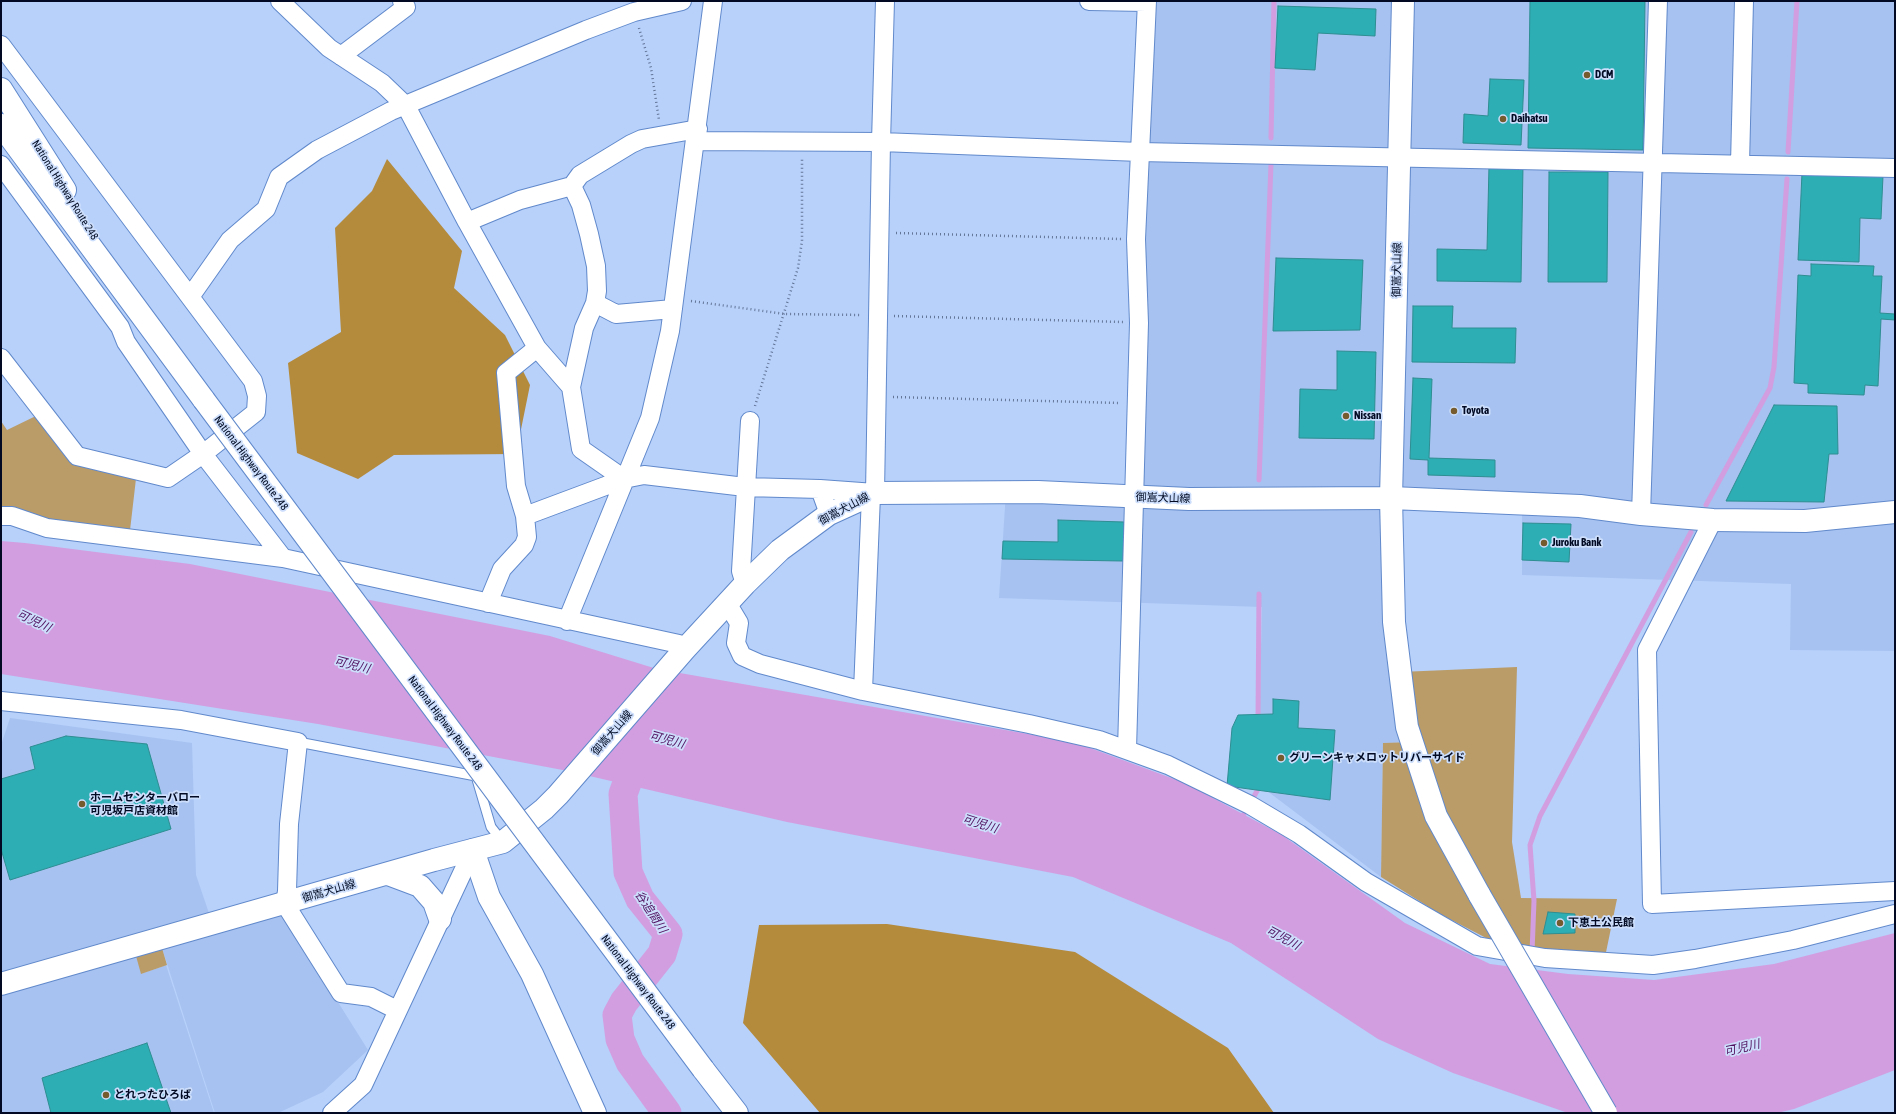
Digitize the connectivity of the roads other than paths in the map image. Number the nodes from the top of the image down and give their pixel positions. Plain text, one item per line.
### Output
1 (280, 1) edge
2 (402, 1) edge
3 (682, 1) edge
4 (713, 1) edge
5 (885, 1) edge
6 (1089, 1) edge
7 (1403, 1) edge
8 (1658, 1) edge
9 (1744, 1) edge
10 (1146, 2) edge
11 (1, 45) edge
12 (341, 56) junction
13 (1, 89) edge
14 (406, 106) junction
15 (1, 125) edge
16 (697, 135) junction
17 (881, 142) junction
18 (1140, 152) junction
19 (1400, 158) junction
20 (1653, 162) junction
21 (1740, 164) junction
22 (1, 165) edge
23 (1895, 168) edge
24 (572, 186) junction
25 (467, 222) junction
26 (190, 297) junction
27 (595, 302) junction
28 (674, 303) junction
29 (154, 332) junction
30 (537, 348) junction
31 (1, 358) edge
32 (571, 387) junction
33 (750, 421) road end
34 (203, 454) junction
35 (624, 479) junction
36 (745, 487) junction
37 (820, 489) junction
38 (873, 494) junction
39 (1134, 498) junction
40 (1391, 498) junction
41 (1895, 512) edge
42 (829, 514) junction
43 (1641, 514) junction
44 (1, 516) edge
45 (525, 516) junction
46 (1713, 520) junction
47 (283, 558) junction
48 (745, 584) junction
49 (488, 603) junction
50 (727, 603) junction
51 (567, 621) junction
52 (685, 649) junction
53 (863, 691) junction
54 (1, 701) edge
55 (298, 742) junction
56 (1127, 750) junction
57 (504, 842) junction
58 (473, 850) junction
59 (388, 874) junction
60 (1895, 892) edge
61 (285, 904) junction
62 (1895, 914) edge
63 (440, 920) junction
64 (1, 984) edge
65 (397, 1010) junction
66 (332, 1113) edge
67 (595, 1113) edge
68 (737, 1113) edge
69 (1606, 1113) edge

1 - 12 street
2 - 12 street
3 - 14 street
4 - 16 street
5 - 17 street
6 - 10 street
7 - 19 main road, 御嵩犬山線
8 - 20 street
9 - 21 street
10 - 18 street
11 - 26 street
12 - 14 street
13 - 29 main road, National Highway Route 248
14 - 25 street
14 - 26 street
15 - 29 main road, National Highway Route 248
16 - 17 street
16 - 24 street
16 - 28 street
17 - 18 street
17 - 38 street
18 - 19 street
18 - 39 street
19 - 20 street
19 - 40 main road, 御嵩犬山線
20 - 21 street
20 - 43 street
21 - 23 street
22 - 34 street
24 - 25 street
24 - 27 street
25 - 30 street
26 - 34 street
27 - 28 street
27 - 32 street
28 - 35 street
29 - 68 main road, National Highway Route 248, bridge
30 - 32 street
30 - 45 street
31 - 34 street
32 - 35 street
33 - 36 street
34 - 47 street
35 - 36 street
35 - 45 street
35 - 51 street
36 - 37 street
36 - 48 street
37 - 38 street
37 - 42 street
38 - 39 main road, 御嵩犬山線
38 - 42 main road, 御嵩犬山線
38 - 53 street
39 - 40 main road, 御嵩犬山線
39 - 56 street
40 - 43 main road
40 - 69 main road, bridge
41 - 46 main road
42 - 48 main road, 御嵩犬山線
43 - 46 main road
44 - 47 street
45 - 49 street
46 - 60 street
47 - 49 street
48 - 50 main road, 御嵩犬山線
49 - 51 street
50 - 52 main road, 御嵩犬山線
50 - 53 street
51 - 52 street
52 - 57 main road, 御嵩犬山線
53 - 56 street
54 - 55 street
55 - 57 lane
55 - 61 street
56 - 62 street
57 - 58 main road, 御嵩犬山線
58 - 59 main road, 御嵩犬山線
58 - 63 street
58 - 67 main road
59 - 61 main road, 御嵩犬山線
59 - 63 main road
61 - 64 main road, 御嵩犬山線
61 - 65 street
63 - 65 street
65 - 66 street

